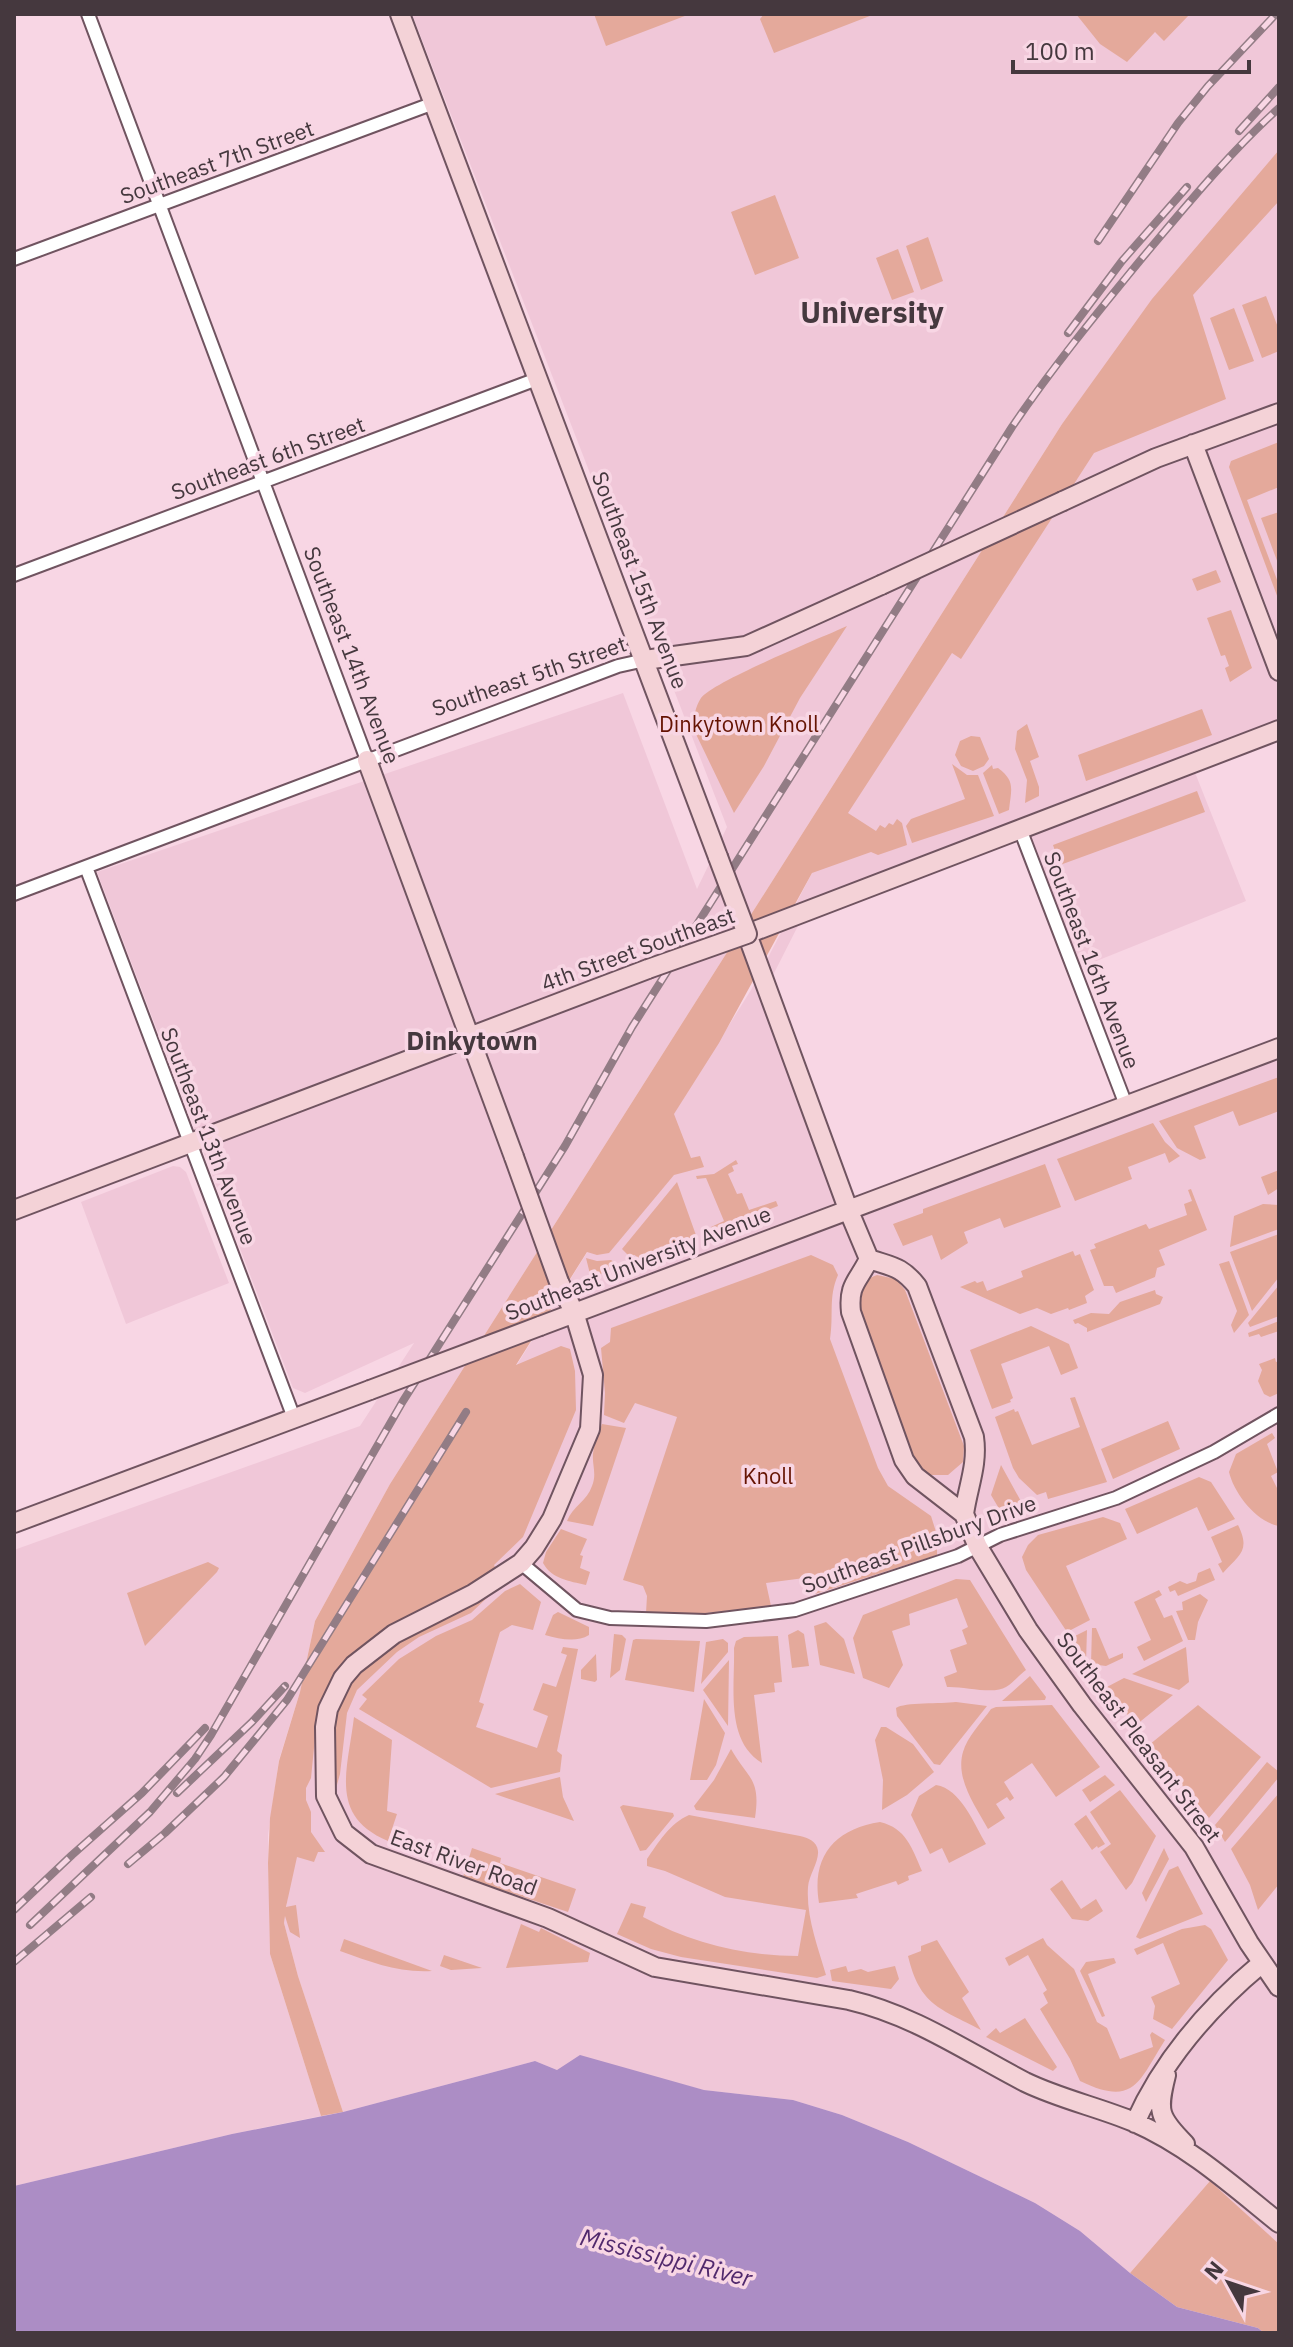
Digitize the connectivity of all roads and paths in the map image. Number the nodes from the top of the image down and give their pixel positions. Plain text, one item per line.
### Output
1 (88, 14) edge
2 (400, 14) edge
3 (434, 103) junction
4 (160, 205) junction
5 (14, 259) edge
6 (537, 379) junction
7 (1279, 413) edge
8 (1193, 444) junction
9 (261, 482) junction
10 (14, 575) edge
11 (645, 660) junction
12 (1279, 671) edge
13 (1279, 730) edge
14 (367, 760) junction
15 (1020, 829) junction
16 (86, 867) junction
17 (14, 894) edge
18 (747, 934) junction
19 (470, 1038) junction
20 (1279, 1048) edge
21 (1126, 1105) junction
22 (190, 1144) junction
23 (848, 1209) junction
24 (14, 1210) edge
25 (869, 1259) junction
26 (574, 1312) junction
27 (1279, 1414) edge
28 (294, 1418) junction
29 (964, 1514) junction
30 (15, 1519) edge
31 (978, 1547) junction
32 (521, 1563) junction
33 (1262, 1963) junction
34 (1279, 1987) edge
35 (1170, 2061) junction
36 (1135, 2123) junction
37 (1202, 2161) junction
38 (1279, 2223) edge

1 - 4 street, Southeast 14th Avenue
2 - 3 street, Southeast 15th Avenue
3 - 4 street, Southeast 7th Street
3 - 6 street, Southeast 15th Avenue
4 - 5 street, Southeast 7th Street
4 - 9 street, Southeast 14th Avenue
6 - 9 street, Southeast 6th Street
6 - 11 street, Southeast 15th Avenue
7 - 8 street, Southeast 5th Street
8 - 11 street, Southeast 5th Street, bridge
8 - 12 street
9 - 10 street, Southeast 6th Street
9 - 14 street, Southeast 14th Avenue
11 - 14 street, Southeast 5th Street
11 - 18 street, Southeast 15th Avenue, bridge
13 - 15 street, 4th Street Southeast
14 - 16 street, Southeast 5th Street
14 - 19 street, Southeast 14th Avenue
15 - 18 street, 4th Street Southeast
15 - 21 street, Southeast 16th Avenue
16 - 17 street, Southeast 5th Street
16 - 22 street, Southeast 13th Avenue
18 - 19 street, 4th Street Southeast, bridge
18 - 23 street, Southeast 15th Avenue
19 - 22 street, 4th Street Southeast
19 - 26 street, Southeast 14th Avenue, bridge
20 - 21 street, Southeast University Avenue
21 - 23 street, Southeast University Avenue
22 - 24 street, 4th Street Southeast
22 - 28 street, Southeast 13th Avenue
23 - 25 street
23 - 26 street, Southeast University Avenue
25 - 29 street, Southeast Pleasant Street
25 - 29 street
26 - 28 street, Southeast University Avenue, bridge
26 - 32 street, East River Road
27 - 31 street, Southeast Pillsbury Drive
28 - 30 street, Southeast University Avenue
29 - 31 street, Southeast Pleasant Street
31 - 32 street, Southeast Pillsbury Drive
31 - 33 street, Southeast Pleasant Street
32 - 36 street, East River Road
33 - 34 street, Southeast Pleasant Street
33 - 35 street
35 - 36 street
35 - 37 street
36 - 37 street, East River Road
37 - 38 street

